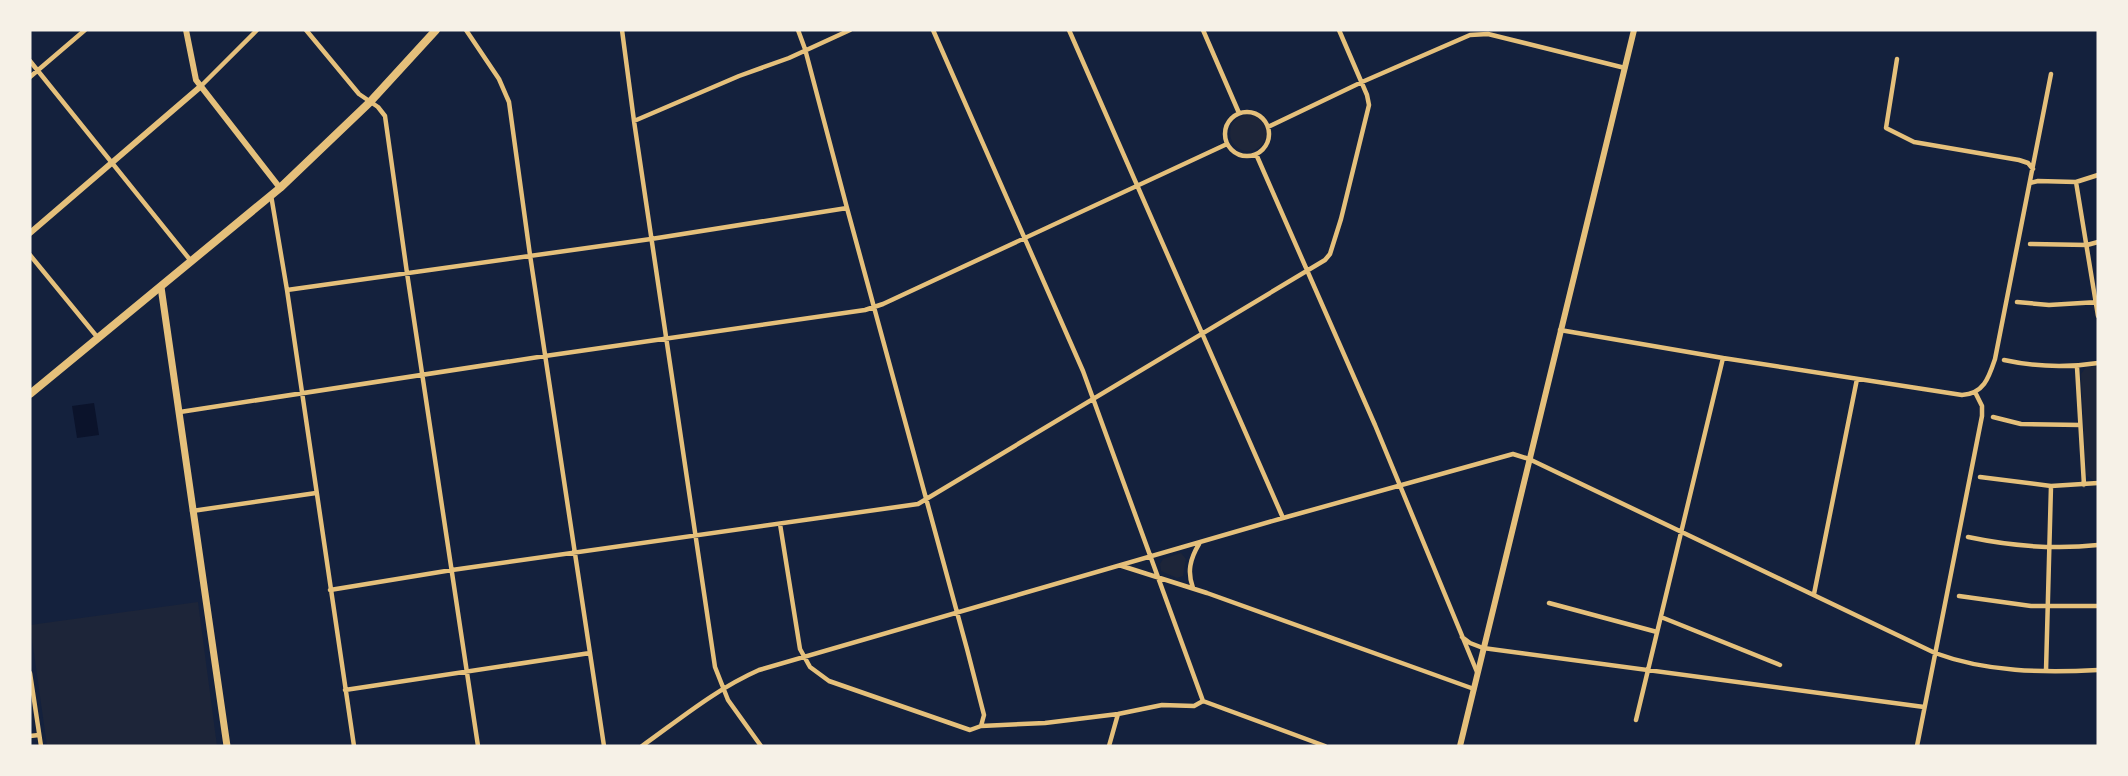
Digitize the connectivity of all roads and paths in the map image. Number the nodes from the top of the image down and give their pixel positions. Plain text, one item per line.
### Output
1 (85, 30) edge
2 (186, 30) edge
3 (257, 30) edge
4 (306, 30) edge
5 (436, 30) edge
6 (466, 30) edge
7 (622, 30) edge
8 (798, 30) edge
9 (850, 30) edge
10 (933, 30) edge
11 (1069, 30) edge
12 (1203, 30) edge
13 (1339, 30) edge
14 (1634, 30) edge
15 (805, 49) junction
16 (1897, 59) dead end
17 (30, 61) edge
18 (1625, 68) junction
19 (38, 70) junction
20 (2051, 74) dead end
21 (30, 77) edge
22 (1362, 82) junction
23 (200, 87) junction
24 (370, 102) junction
25 (1239, 113) junction
26 (634, 121) junction
27 (1268, 127) junction
28 (1227, 144) junction
29 (1256, 154) junction
30 (113, 164) junction
31 (2033, 170) junction
32 (2098, 175) edge
33 (2076, 182) junction
34 (2031, 183) junction
35 (1136, 186) junction
36 (280, 188) junction
37 (271, 195) junction
38 (846, 208) junction
39 (30, 233) edge
40 (1025, 237) junction
41 (651, 239) junction
42 (2098, 242) edge
43 (2030, 244) dead end
44 (2087, 245) junction
45 (30, 255) edge
46 (530, 255) junction
47 (190, 261) junction
48 (1307, 270) junction
49 (407, 273) junction
50 (161, 287) junction
51 (287, 290) junction
52 (2017, 302) dead end
53 (2097, 303) edge
54 (875, 307) junction
55 (2098, 316) edge
56 (1560, 330) junction
57 (1203, 333) junction
58 (98, 338) junction
59 (666, 339) junction
60 (545, 356) junction
61 (1723, 358) junction
62 (2004, 360) dead end
63 (2098, 363) edge
64 (2078, 367) junction
65 (423, 375) junction
66 (1857, 378) junction
67 (1975, 392) junction
68 (301, 393) junction
69 (30, 394) edge
70 (1094, 398) junction
71 (180, 412) junction
72 (1993, 417) dead end
73 (2080, 425) junction
74 (1529, 459) junction
75 (1980, 477) dead end
76 (2098, 483) edge
77 (2084, 484) junction
78 (1400, 485) junction
79 (2051, 486) junction
80 (316, 493) junction
81 (927, 500) junction
82 (192, 511) junction
83 (1283, 518) junction
84 (780, 524) junction
85 (1681, 531) junction
86 (697, 536) junction
87 (1968, 537) dead end
88 (1199, 544) junction
89 (2098, 545) edge
90 (2049, 547) junction
91 (574, 554) junction
92 (1151, 557) junction
93 (1120, 566) junction
94 (452, 570) junction
95 (1159, 578) junction
96 (1193, 588) junction
97 (330, 590) junction
98 (1814, 594) junction
99 (1959, 596) dead end
100 (1549, 603) dead end
101 (2048, 606) junction
102 (2098, 606) edge
103 (957, 613) junction
104 (1661, 617) junction
105 (1657, 632) junction
106 (1462, 637) junction
107 (1483, 648) junction
108 (1935, 652) junction
109 (590, 653) junction
110 (803, 656) junction
111 (1780, 665) dead end
112 (2098, 670) edge
113 (467, 671) junction
114 (1648, 671) junction
115 (2046, 671) junction
116 (1477, 672) junction
117 (30, 673) edge
118 (722, 689) junction
119 (1474, 689) junction
120 (345, 690) junction
121 (1203, 701) junction
122 (1924, 707) junction
123 (1118, 714) junction
124 (1636, 720) dead end
125 (981, 726) junction
126 (39, 735) junction
127 (30, 736) edge
128 (41, 746) edge
129 (227, 746) edge
130 (354, 746) edge
131 (478, 746) edge
132 (604, 746) edge
133 (642, 746) edge
134 (761, 746) edge
135 (1109, 746) edge
136 (1325, 746) edge
137 (1460, 746) edge
138 (1917, 746) edge

1 - 19 street
2 - 23 street
3 - 23 street
4 - 24 street
5 - 24 main road
6 - 46 street
7 - 26 street
8 - 15 street
9 - 15 street
10 - 40 street
11 - 35 street
12 - 25 street
13 - 22 street
14 - 18 street
15 - 26 street
15 - 38 street
16 - 31 street
17 - 19 street
18 - 22 street
18 - 56 street
19 - 21 street
19 - 30 street
20 - 31 street
22 - 27 street
22 - 48 street
23 - 30 street
23 - 36 street
24 - 36 main road
24 - 49 street
25 - 27 street
25 - 28 street
26 - 41 street
27 - 29 street
28 - 29 street
28 - 35 street
29 - 48 street
30 - 39 street
30 - 47 street
31 - 34 street
32 - 33 street
33 - 34 street
33 - 44 street
34 - 67 street
35 - 40 street
35 - 57 street
36 - 37 main road
37 - 47 main road
37 - 51 street
38 - 41 street
38 - 54 street
40 - 54 street
40 - 70 street
41 - 46 street
41 - 59 street
42 - 44 street
43 - 44 street
44 - 53 street
45 - 58 street
46 - 49 street
46 - 60 street
47 - 50 main road
48 - 57 street
48 - 78 street
49 - 51 street
49 - 65 street
50 - 58 main road
50 - 71 main road
51 - 68 street
52 - 53 street
53 - 55 street
54 - 59 street
54 - 81 street
56 - 61 street
56 - 74 street
57 - 70 street
57 - 83 street
58 - 69 main road
59 - 60 street
59 - 86 street
60 - 65 street
60 - 91 street
61 - 66 street
61 - 85 street
62 - 64 street
63 - 64 street
64 - 73 street
65 - 68 street
65 - 94 street
66 - 67 street
66 - 98 street
67 - 108 street
68 - 71 street
68 - 80 street
70 - 81 street
70 - 92 street
71 - 82 main road
72 - 73 street
73 - 77 street
74 - 78 street
74 - 85 street
74 - 107 street
75 - 79 street
76 - 77 street
77 - 79 street
78 - 83 street
78 - 106 street
79 - 90 street
80 - 82 street
80 - 97 street
81 - 84 street
81 - 103 street
82 - 129 main road
83 - 88 street
84 - 86 street
84 - 110 street
85 - 98 street
85 - 104 street
86 - 91 street
86 - 118 street
87 - 90 street
88 - 92 street
88 - 96 street
89 - 90 street
90 - 101 street
91 - 94 street
91 - 109 street
92 - 93 street
92 - 95 street
93 - 95 street
93 - 103 street
94 - 97 street
94 - 113 street
95 - 96 street
95 - 121 street
96 - 119 street
97 - 120 street
98 - 108 street
99 - 101 street
100 - 105 street
101 - 102 street
101 - 115 street
103 - 110 street
103 - 125 street
104 - 105 street
104 - 111 street
105 - 114 street
106 - 107 street
106 - 116 street
107 - 114 street
107 - 116 street
108 - 115 street
108 - 122 street
109 - 113 street
109 - 132 street
110 - 118 street
110 - 125 street
112 - 115 street
113 - 120 street
113 - 131 street
114 - 122 street
114 - 124 street
116 - 119 street
117 - 126 street
118 - 133 street
118 - 134 street
119 - 137 street
120 - 130 street
121 - 123 street
121 - 136 street
122 - 138 street
123 - 125 street
123 - 135 street
126 - 127 street
126 - 128 street

